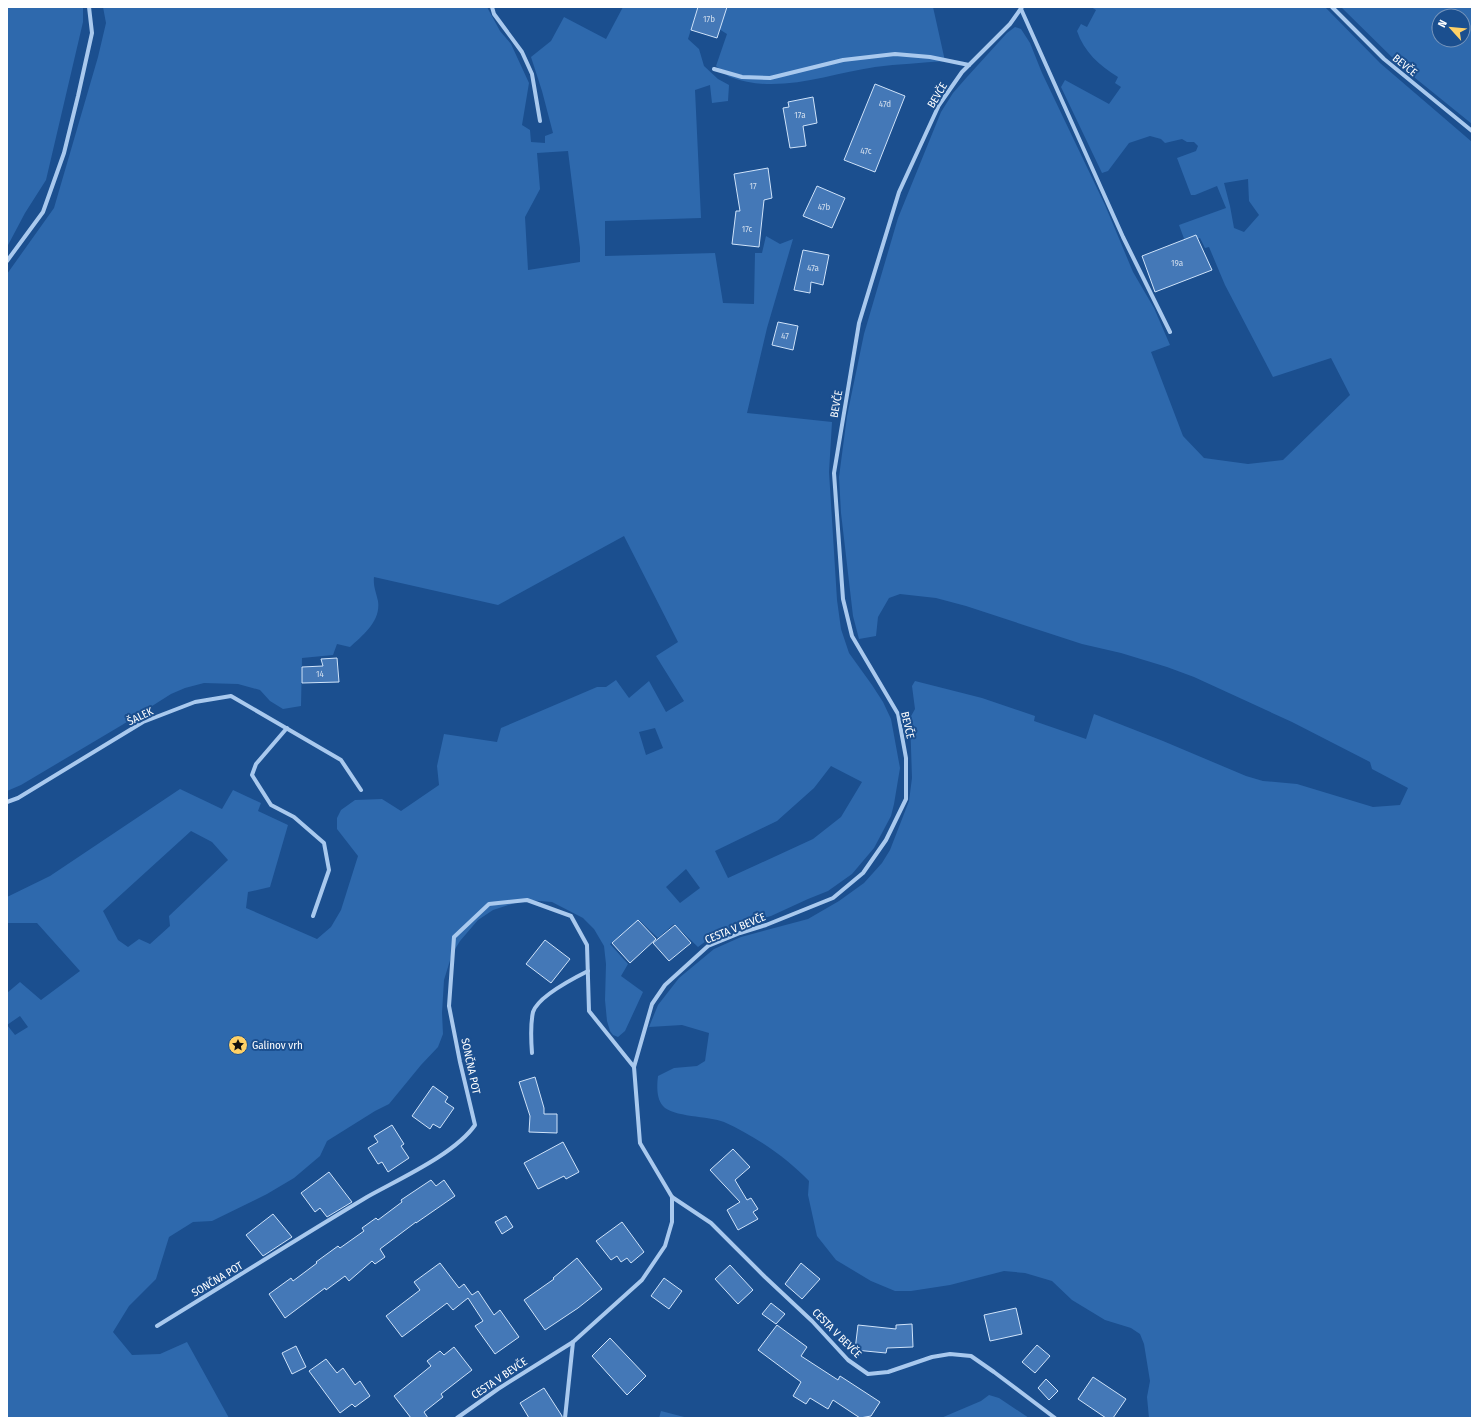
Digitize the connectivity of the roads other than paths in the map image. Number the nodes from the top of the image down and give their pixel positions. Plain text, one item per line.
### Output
1 (89, 7) edge
2 (492, 7) edge
3 (1332, 7) edge
4 (1022, 8) edge
5 (970, 65) junction
6 (714, 70) dead end
7 (540, 121) dead end
8 (1472, 131) edge
9 (7, 260) edge
10 (1170, 332) dead end
11 (287, 728) junction
12 (906, 758) joint
13 (361, 790) dead end
14 (7, 802) edge
15 (313, 916) dead end
16 (588, 971) junction
17 (532, 1054) dead end
18 (634, 1067) junction
19 (672, 1197) junction
20 (157, 1326) dead end
21 (574, 1342) junction
22 (457, 1418) edge
23 (565, 1418) edge
24 (1055, 1418) edge

1 - 9 street
2 - 7 street
3 - 8 street, BEVČE
4 - 5 street, BEVČE
4 - 10 street, BEVČE
5 - 6 street
5 - 12 street, BEVČE
11 - 13 street, ŠALEK
11 - 14 street, ŠALEK
11 - 15 street
12 - 18 street, CESTA V BEVČE
16 - 17 street
16 - 18 street, SONČNA POT
16 - 20 street, SONČNA POT
18 - 19 street, CESTA V BEVČE
19 - 21 street, CESTA V BEVČE
19 - 24 street, CESTA V BEVČE
21 - 22 street, CESTA V BEVČE
21 - 23 street

